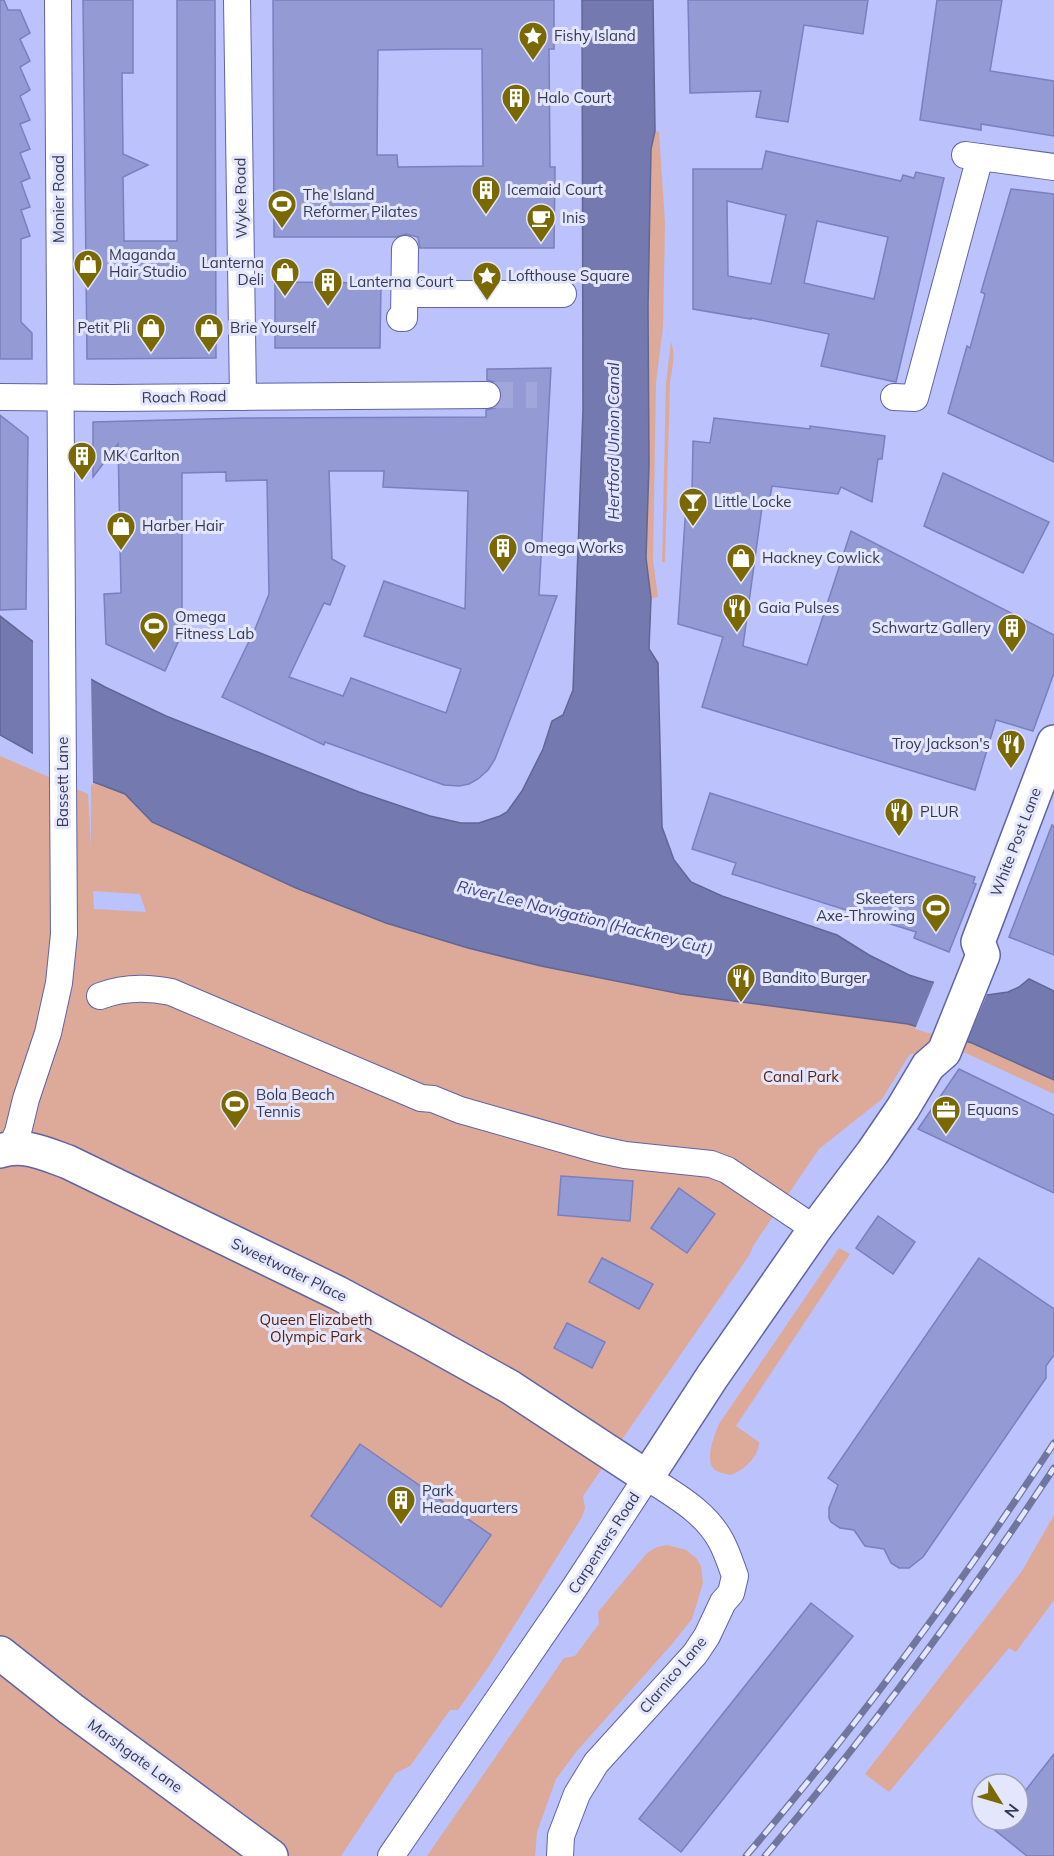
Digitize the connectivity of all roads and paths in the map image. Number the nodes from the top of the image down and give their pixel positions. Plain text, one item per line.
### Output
1 (58, 0) edge
2 (237, 0) edge
3 (1054, 167) edge
4 (405, 249) dead end
5 (563, 294) dead end
6 (487, 395) tunnel mouth
7 (0, 397) edge
8 (243, 397) junction
9 (59, 398) junction
10 (894, 398) dead end
11 (1054, 742) edge
12 (100, 996) dead end
13 (5, 1149) edge
14 (815, 1229) junction
15 (647, 1477) junction
16 (0, 1653) edge
17 (265, 1852) edge
18 (391, 1856) edge
19 (560, 1856) edge

1 - 9 street, Monier Road
2 - 8 street, Wyke Road
3 - 10 street
4 - 5 street
6 - 8 street, Roach Road
7 - 9 street, Roach Road
8 - 9 street, Roach Road
9 - 13 street, Bassett Lane
11 - 14 street, White Post Lane
12 - 14 street
13 - 15 street, Sweetwater Place
14 - 15 street, Carpenters Road
15 - 18 street, Carpenters Road
15 - 19 street, Clarnico Lane
16 - 17 street, Marshgate Lane

